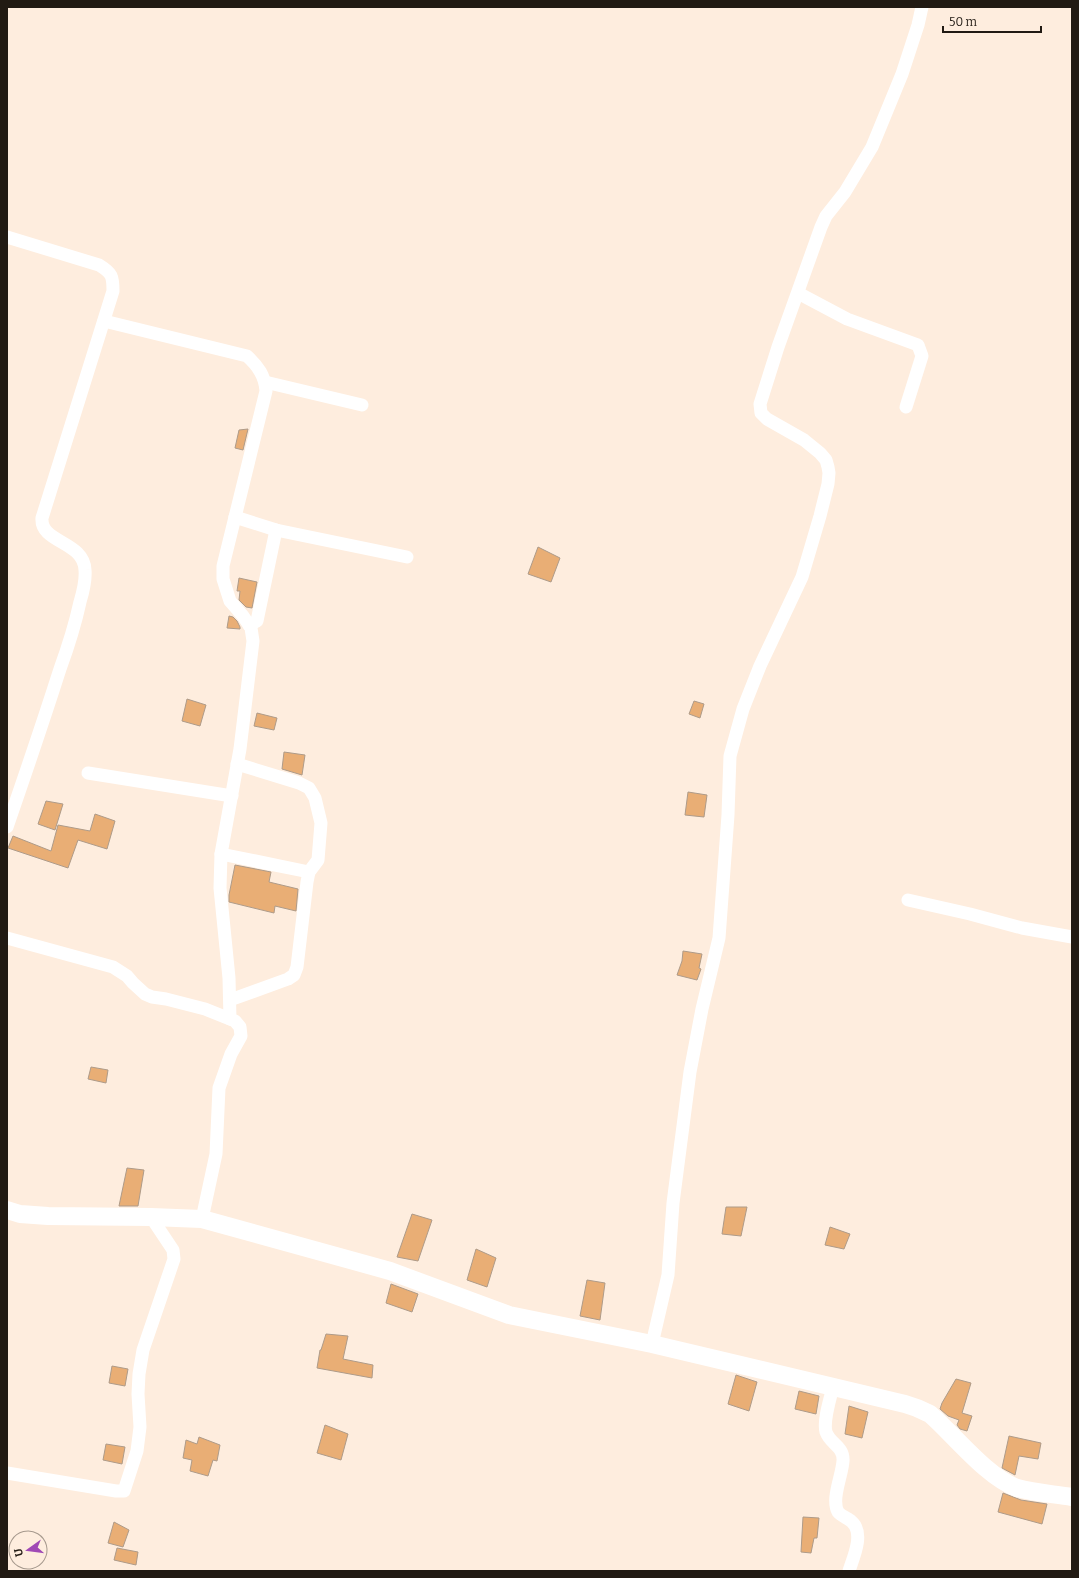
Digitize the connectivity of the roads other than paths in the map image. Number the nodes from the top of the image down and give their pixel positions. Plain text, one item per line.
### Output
1 (922, 7) edge
2 (7, 237) edge
3 (798, 293) junction
4 (104, 321) junction
5 (265, 382) junction
6 (362, 405) dead end
7 (906, 406) dead end
8 (235, 517) junction
9 (276, 530) junction
10 (407, 557) dead end
11 (249, 625) junction
12 (237, 764) junction
13 (88, 773) dead end
14 (232, 796) junction
15 (7, 827) edge
16 (221, 854) junction
17 (309, 872) junction
18 (908, 900) dead end
19 (1072, 937) edge
20 (7, 938) edge
21 (230, 1000) junction
22 (230, 1019) junction
23 (7, 1210) edge
24 (151, 1217) junction
25 (202, 1219) junction
26 (652, 1344) junction
27 (833, 1386) junction
28 (7, 1473) edge
29 (1072, 1497) edge
30 (849, 1571) edge

1 - 3 street
2 - 4 street
3 - 7 street
3 - 26 street
4 - 5 street
4 - 15 street
5 - 6 street
5 - 8 street
8 - 9 street
8 - 11 street
9 - 10 street
9 - 11 street
11 - 12 street
12 - 14 street
12 - 17 street
13 - 14 street
14 - 16 street
16 - 17 street
16 - 21 street
17 - 21 street
18 - 19 street
20 - 22 street
21 - 22 street
22 - 25 street
23 - 24 street
24 - 25 street
24 - 28 street
25 - 26 street
26 - 27 street
27 - 29 street
27 - 30 street

